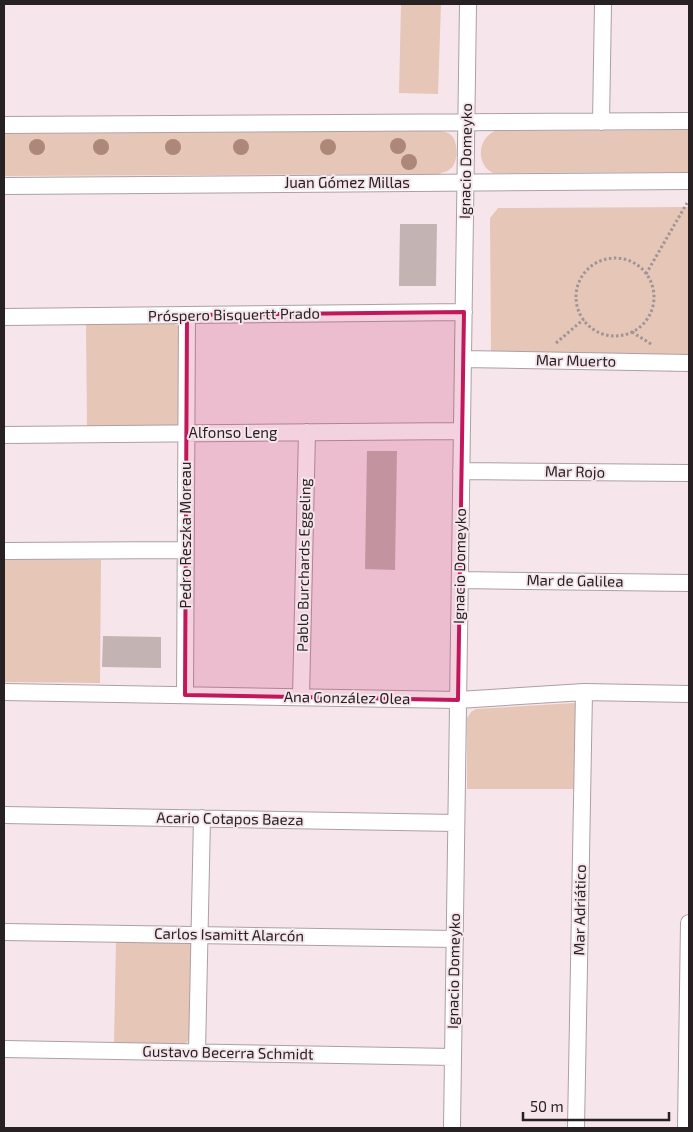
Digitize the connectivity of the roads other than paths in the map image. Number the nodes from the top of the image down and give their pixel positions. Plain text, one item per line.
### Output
1 (468, 4) edge
2 (603, 4) edge
3 (689, 121) edge
4 (466, 122) junction
5 (601, 122) junction
6 (4, 125) edge
7 (689, 181) edge
8 (466, 182) junction
9 (4, 186) edge
10 (464, 312) junction
11 (187, 315) junction
12 (4, 317) edge
13 (463, 359) junction
14 (689, 363) edge
15 (462, 430) junction
16 (307, 432) junction
17 (186, 433) junction
18 (4, 435) edge
19 (461, 470) junction
20 (689, 474) edge
21 (186, 550) junction
22 (4, 551) edge
23 (460, 580) junction
24 (689, 583) edge
25 (4, 692) edge
26 (584, 692) junction
27 (689, 694) edge
28 (185, 695) junction
29 (300, 697) junction
30 (458, 700) junction
31 (4, 815) edge
32 (202, 818) junction
33 (456, 823) junction
34 (689, 924) edge
35 (4, 932) edge
36 (200, 935) junction
37 (455, 939) junction
38 (4, 1048) edge
39 (197, 1052) junction
40 (453, 1057) junction
41 (452, 1128) edge
42 (576, 1128) edge
43 (686, 1128) edge

1 - 4 street, Ignacio Domeyko
2 - 5 street
3 - 5 street
4 - 5 street
4 - 6 street
4 - 8 street, Ignacio Domeyko
7 - 8 street, Juan Gómez Millas
8 - 9 street, Juan Gómez Millas
8 - 10 street, Ignacio Domeyko
10 - 11 street, Próspero Bisquertt Prado
10 - 13 street, Ignacio Domeyko
11 - 12 street, Próspero Bisquertt Prado
11 - 17 street, Pedro Reszka Moreau
13 - 14 street, Mar Muerto
13 - 15 street, Ignacio Domeyko
15 - 16 street, Alfonso Leng
15 - 19 street, Ignacio Domeyko
16 - 17 street, Alfonso Leng
16 - 29 street, Pablo Burchards Eggeling
17 - 18 street, Alfonso Leng
17 - 21 street, Pedro Reszka Moreau
19 - 20 street, Mar Rojo
19 - 23 street, Ignacio Domeyko
21 - 22 street
21 - 28 street, Pedro Reszka Moreau
23 - 24 street, Mar de Galilea
23 - 30 street, Ignacio Domeyko
25 - 28 street, Ana González Olea
26 - 27 street, Ana González Olea
26 - 30 street, Ana González Olea
26 - 42 street, Mar Adriático
28 - 29 street, Ana González Olea
29 - 30 street, Ana González Olea
30 - 33 street, Ignacio Domeyko
31 - 32 street, Acario Cotapos Baeza
32 - 33 street, Acario Cotapos Baeza
32 - 36 street
33 - 37 street, Ignacio Domeyko
34 - 43 street
35 - 36 street, Carlos Isamitt Alarcón
36 - 37 street, Carlos Isamitt Alarcón
36 - 39 street
37 - 40 street, Ignacio Domeyko
38 - 39 street, Gustavo Becerra Schmidt
39 - 40 street, Gustavo Becerra Schmidt
40 - 41 street, Ignacio Domeyko

